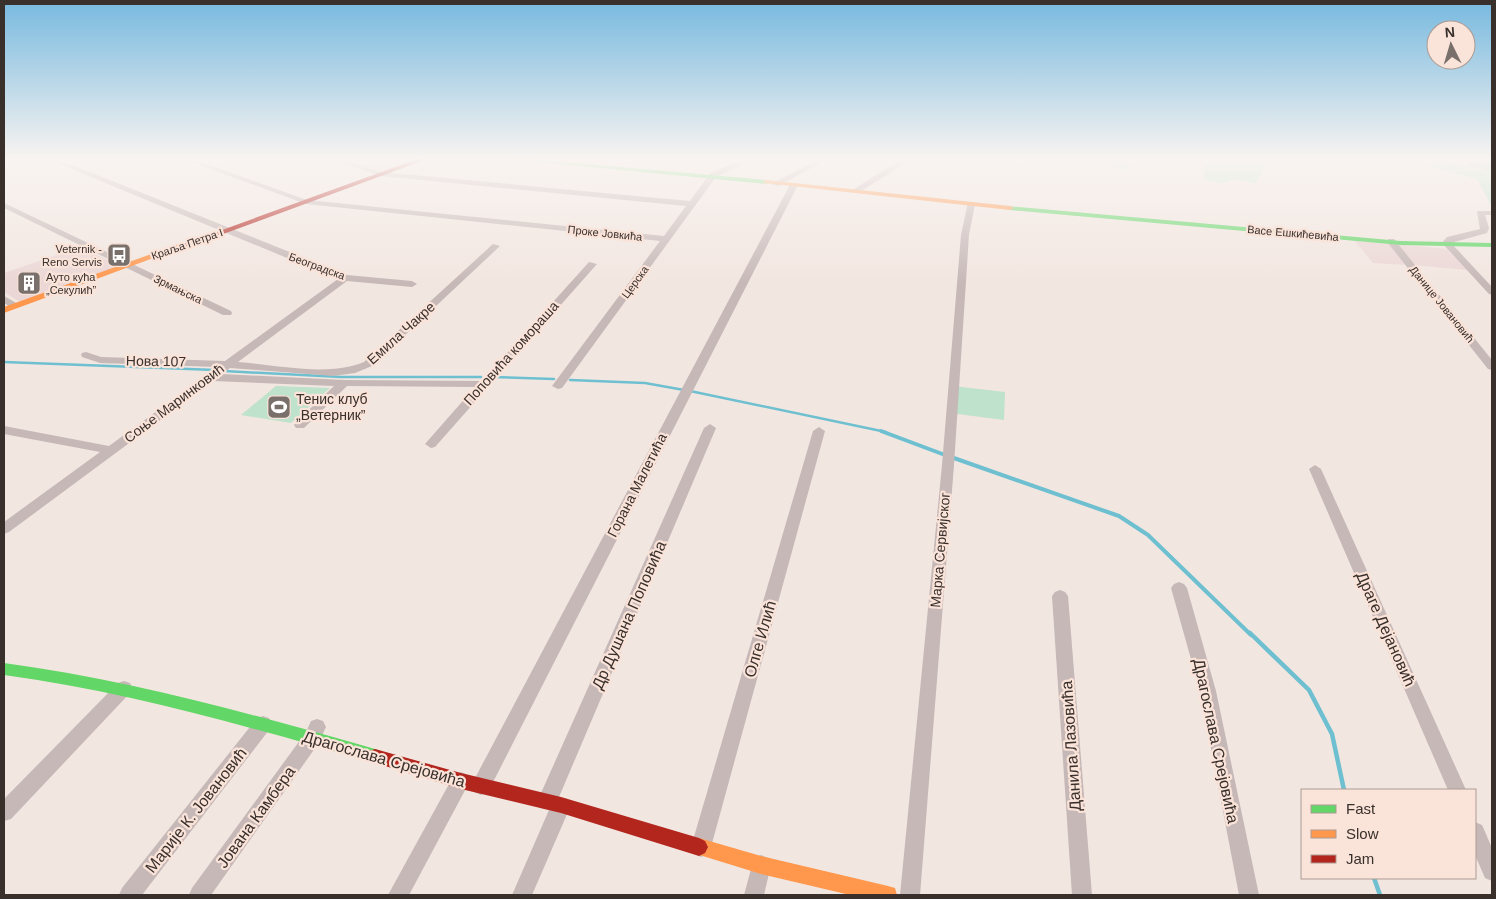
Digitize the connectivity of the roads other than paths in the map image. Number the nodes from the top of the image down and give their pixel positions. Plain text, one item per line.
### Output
1 (150, 200) edge
2 (300, 200) edge
3 (312, 200) edge
4 (649, 200) edge
5 (694, 200) edge
6 (786, 200) edge
7 (935, 200) edge
8 (306, 202) junction
9 (691, 204) junction
10 (971, 204) junction
11 (4, 205) edge
12 (1492, 213) edge
13 (226, 231) junction
14 (665, 240) junction
15 (1391, 241) junction
16 (1446, 243) junction
17 (1492, 245) edge
18 (496, 246) dead end
19 (592, 264) dead end
20 (130, 265) junction
21 (345, 278) junction
22 (412, 284) dead end
23 (1492, 292) edge
24 (4, 299) edge
25 (9, 308) edge
26 (228, 314) dead end
27 (86, 355) dead end
28 (227, 364) junction
29 (1492, 367) edge
30 (210, 376) junction
31 (344, 383) junction
32 (483, 384) junction
33 (558, 386) dead end
34 (300, 425) dead end
35 (710, 428) dead end
36 (4, 430) edge
37 (819, 431) dead end
38 (430, 444) dead end
39 (111, 450) junction
40 (1315, 469) dead end
41 (4, 529) edge
42 (1179, 588) dead end
43 (1060, 596) dead end
44 (7, 672) edge
45 (124, 688) junction
46 (263, 724) junction
47 (315, 732) junction
48 (461, 781) junction
49 (481, 786) junction
50 (1456, 789) edge
51 (554, 804) junction
52 (4, 812) edge
53 (1476, 834) edge
54 (701, 847) junction
55 (761, 865) junction
56 (1492, 871) edge
57 (129, 895) edge
58 (199, 895) edge
59 (398, 895) edge
60 (522, 895) edge
61 (754, 895) edge
62 (886, 895) edge
63 (910, 895) edge
64 (1082, 895) edge
65 (1249, 895) edge

1 - 13 street, Београдска
2 - 8 street, Проке Јовкића
3 - 8 street, Краља Петра I
4 - 9 street
5 - 9 street, Церска
6 - 49 street, Горана Малетића
7 - 10 street, Васе Ешкићевића
8 - 13 street, Краља Петра I
8 - 14 street, Проке Јовкића
9 - 14 street, Церска
10 - 15 street, Васе Ешкићевића
10 - 63 street, Марка Сервијског
11 - 20 street, Зрмањска
12 - 16 street
13 - 20 street, Краља Петра I
13 - 21 street, Београдска
14 - 33 street, Церска
15 - 16 street, Васе Ешкићевића
15 - 29 street, Данице Јовановић
16 - 17 street, Васе Ешкићевића
16 - 23 street
18 - 28 street, Емила Чакре
19 - 32 street, Поповића комораша
20 - 25 street, Краља Петра I
20 - 26 street, Зрмањска
21 - 22 street, Београдска
21 - 28 street, Соње Маринковић
24 - 25 street
27 - 28 street, Нова 107
28 - 30 street, Соње Маринковић
30 - 31 street, Емила Чакре
30 - 39 street, Соње Маринковић
31 - 32 street, Емила Чакре
31 - 34 street
32 - 38 street, Поповића комораша
35 - 51 street, Др Душана Поповића
36 - 39 street
37 - 54 street, Олге Илић
39 - 41 street, Соње Маринковић
40 - 50 street, Драге Дејановић
42 - 65 street, Драгослава Срејовића
43 - 64 street, Данила Лазовића
44 - 45 street, Драгослава Срејовића
45 - 46 street, Драгослава Срејовића
45 - 52 street
46 - 47 street, Драгослава Срејовића
46 - 57 street, Марије К. Јовановић
47 - 48 street, Драгослава Срејовића
47 - 58 street, Јована Камбера
48 - 49 street, Драгослава Срејовића
48 - 59 street
49 - 51 street, Драгослава Срејовића
51 - 54 street, Драгослава Срејовића
51 - 60 street, Др Душана Поповића
53 - 56 street
54 - 55 street, Драгослава Срејовића
55 - 61 street
55 - 62 street, Драгослава Срејовића

